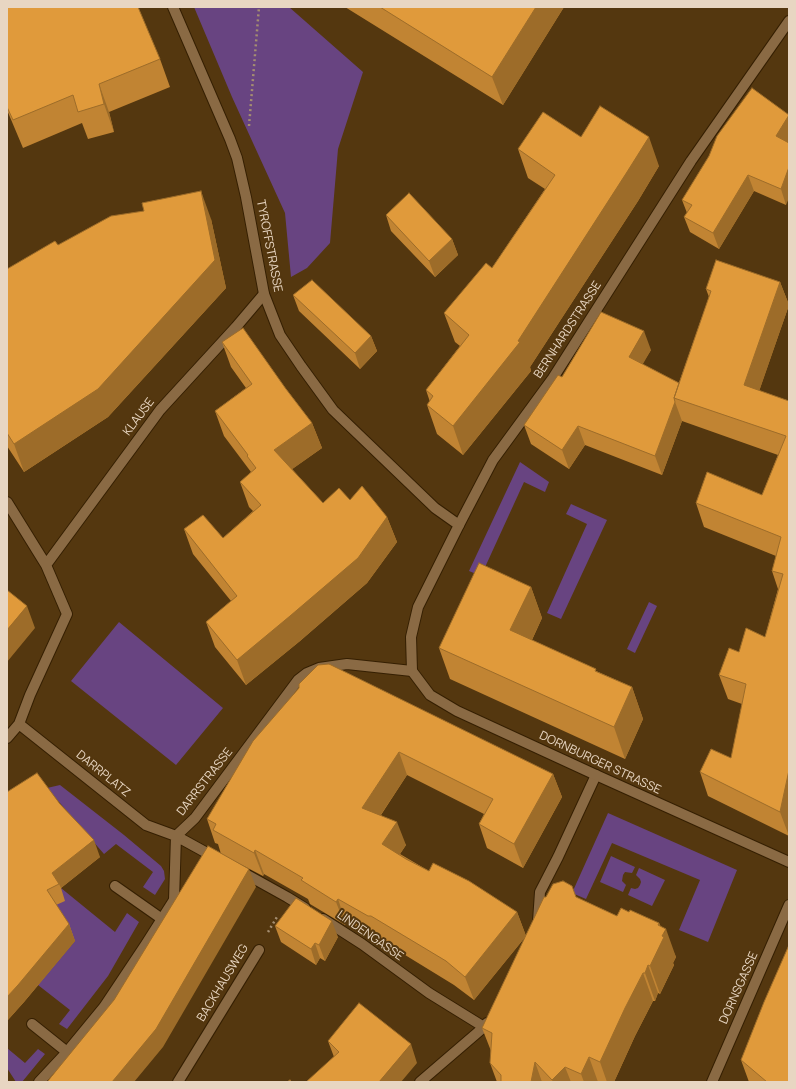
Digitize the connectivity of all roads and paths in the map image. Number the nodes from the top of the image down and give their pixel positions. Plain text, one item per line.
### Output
1 (173, 7) edge
2 (259, 7) edge
3 (789, 21) edge
4 (230, 138) junction
5 (264, 294) junction
6 (7, 502) edge
7 (459, 525) junction
8 (46, 565) junction
9 (412, 671) junction
10 (19, 724) junction
11 (7, 738) edge
12 (596, 775) junction
13 (176, 836) junction
14 (789, 862) edge
15 (115, 886) dead end
16 (287, 897) junction
17 (789, 905) edge
18 (162, 919) junction
19 (538, 930) edge
20 (259, 950) joint
21 (492, 1014) edge
22 (32, 1024) dead end
23 (484, 1027) junction
24 (67, 1052) junction
25 (39, 1082) edge
26 (178, 1082) edge
27 (420, 1082) edge
28 (712, 1082) edge

1 - 4 street, TYROFFSTRASSE
2 - 4 path
3 - 7 street, BERNHARDSTRASSE
4 - 5 street, TYROFFSTRASSE
5 - 7 street, TYROFFSTRASSE
5 - 8 street, KLAUSE
6 - 8 street
7 - 9 street, BERNHARDSTRASSE
8 - 10 street
9 - 12 street, DORNBURGER STRASSE
9 - 13 street, DARRSTRASSE
10 - 11 street
10 - 13 street, DARRPLATZ
12 - 14 street, DORNBURGER STRASSE
12 - 19 street
13 - 16 street, LINDENGASSE
13 - 18 street
15 - 18 street
16 - 20 path, BACKHAUSWEG
16 - 23 street, LINDENGASSE
17 - 28 street, DORNSGASSE
18 - 24 street
20 - 26 street, BACKHAUSWEG
21 - 23 street
22 - 24 street
23 - 27 street
24 - 25 street

